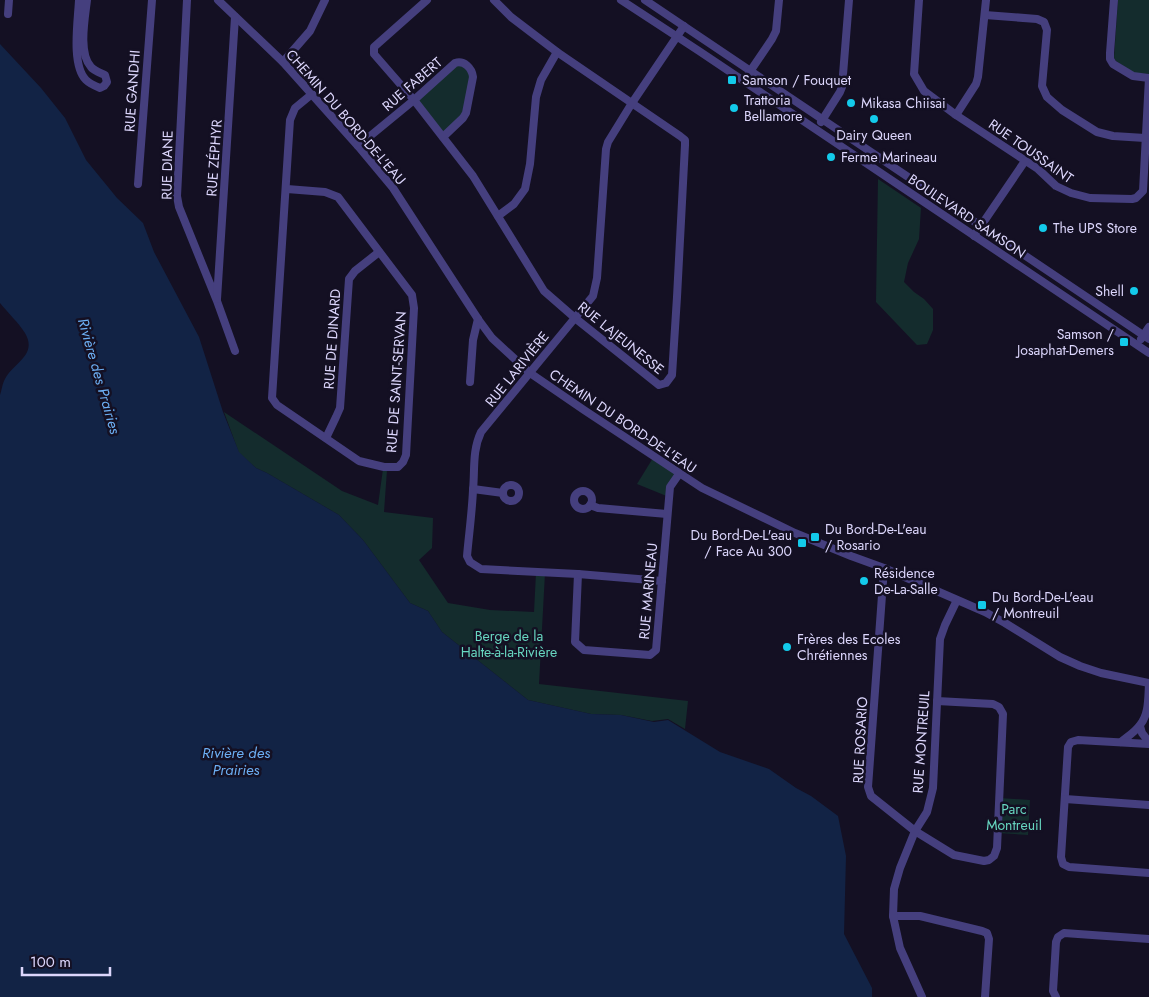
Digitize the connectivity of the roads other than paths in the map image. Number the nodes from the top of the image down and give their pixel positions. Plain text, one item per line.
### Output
1 (9, 0) edge
2 (79, 0) edge
3 (86, 0) edge
4 (152, 0) edge
5 (187, 0) edge
6 (218, 0) edge
7 (325, 0) edge
8 (427, 0) edge
9 (494, 0) edge
10 (621, 0) edge
11 (645, 0) edge
12 (779, 0) edge
13 (849, 0) edge
14 (919, 0) edge
15 (986, 0) edge
16 (1114, 0) edge
17 (8, 14) dead end
18 (985, 15) junction
19 (235, 17) junction
20 (684, 26) junction
21 (677, 37) junction
22 (557, 52) junction
23 (283, 62) junction
24 (751, 71) junction
25 (1149, 78) edge
26 (744, 81) junction
27 (312, 94) junction
28 (414, 100) junction
29 (632, 103) junction
30 (956, 115) junction
31 (822, 119) junction
32 (816, 129) junction
33 (443, 137) junction
34 (1145, 138) junction
35 (358, 146) junction
36 (1025, 161) junction
37 (138, 184) dead end
38 (287, 189) junction
39 (498, 216) junction
40 (981, 226) junction
41 (974, 236) junction
42 (379, 252) junction
43 (217, 301) junction
44 (575, 318) junction
45 (478, 319) junction
46 (1149, 327) edge
47 (1146, 337) edge
48 (1137, 345) junction
49 (235, 351) dead end
50 (1149, 353) edge
51 (530, 373) junction
52 (470, 382) dead end
53 (326, 438) junction
54 (679, 474) junction
55 (473, 490) junction
56 (503, 493) dead end
57 (590, 506) dead end
58 (667, 514) junction
59 (884, 568) junction
60 (578, 574) junction
61 (662, 581) junction
62 (958, 600) junction
63 (1149, 684) edge
64 (937, 700) junction
65 (1140, 726) junction
66 (1121, 742) junction
67 (1149, 743) edge
68 (1065, 799) junction
69 (1149, 805) edge
70 (915, 831) junction
71 (1149, 873) edge
72 (893, 916) junction
73 (1149, 938) edge
74 (922, 997) edge
75 (985, 997) edge
76 (1056, 997) edge

1 - 17 street
2 - 3 street
4 - 37 street, RUE GANDHI
5 - 43 street, RUE DIANE
6 - 19 street, CHEMIN DU BORD-DE-L'EAU
7 - 23 street
8 - 28 street, RUE LAJEUNESSE
9 - 22 street, RUE LAJEUNESSE
10 - 21 street, BOULEVARD SAMSON
11 - 20 street, BOULEVARD SAMSON
12 - 24 street
13 - 31 street
14 - 30 street, RUE TOUSSAINT
15 - 18 street
16 - 25 street
18 - 30 street
18 - 34 street
19 - 23 street, CHEMIN DU BORD-DE-L'EAU
19 - 43 street, RUE ZÉPHYR
20 - 21 street, RUE LARIVIÈRE
20 - 24 street, BOULEVARD SAMSON
21 - 26 street, BOULEVARD SAMSON
21 - 29 street, RUE LARIVIÈRE
22 - 29 street, RUE LAJEUNESSE
22 - 39 street
23 - 27 street, CHEMIN DU BORD-DE-L'EAU
24 - 26 street
24 - 31 street, BOULEVARD SAMSON
25 - 34 street, RUE TOUSSAINT
26 - 32 street, BOULEVARD SAMSON
27 - 35 street, CHEMIN DU BORD-DE-L'EAU
27 - 38 street, RUE DE SAINT-SERVAN
28 - 33 street, RUE LAJEUNESSE
28 - 33 street, RUE FABERT
28 - 35 street, RUE FABERT
29 - 44 street, RUE LARIVIÈRE
29 - 44 street, RUE LAJEUNESSE
30 - 36 street, RUE TOUSSAINT
31 - 32 street
31 - 40 street, BOULEVARD SAMSON
32 - 41 street, BOULEVARD SAMSON
33 - 39 street, RUE LAJEUNESSE
34 - 36 street, RUE TOUSSAINT
35 - 45 street, CHEMIN DU BORD-DE-L'EAU
36 - 40 street
38 - 42 street, RUE DE SAINT-SERVAN
38 - 53 street, RUE DE SAINT-SERVAN
39 - 44 street, RUE LAJEUNESSE
40 - 41 street
40 - 47 street, BOULEVARD SAMSON
41 - 48 street, BOULEVARD SAMSON
42 - 53 street, RUE DE DINARD
42 - 53 street, RUE DE SAINT-SERVAN
43 - 49 street, RUE DIANE
44 - 51 street, RUE LARIVIÈRE
45 - 51 street, CHEMIN DU BORD-DE-L'EAU
45 - 52 street
46 - 47 street
47 - 48 street
48 - 50 street, BOULEVARD SAMSON
51 - 54 street, CHEMIN DU BORD-DE-L'EAU
51 - 55 street, RUE LARIVIÈRE
54 - 58 street, RUE MARINEAU
54 - 59 street, CHEMIN DU BORD-DE-L'EAU
55 - 56 street
55 - 60 street, RUE LARIVIÈRE
57 - 58 street
58 - 61 street, RUE MARINEAU
59 - 62 street, CHEMIN DU BORD-DE-L'EAU
59 - 70 street, RUE ROSARIO
60 - 61 street, RUE LARIVIÈRE
60 - 61 street, RUE MARINEAU
62 - 63 street, CHEMIN DU BORD-DE-L'EAU
62 - 64 street, RUE MONTREUIL
63 - 65 street
64 - 70 street, RUE MONTREUIL
64 - 70 street, RUE ROSARIO
65 - 66 street
65 - 67 street
66 - 67 street
66 - 68 street
68 - 69 street
68 - 71 street
70 - 72 street, RUE MONTREUIL
72 - 74 street, RUE MONTREUIL
72 - 75 street
73 - 76 street

